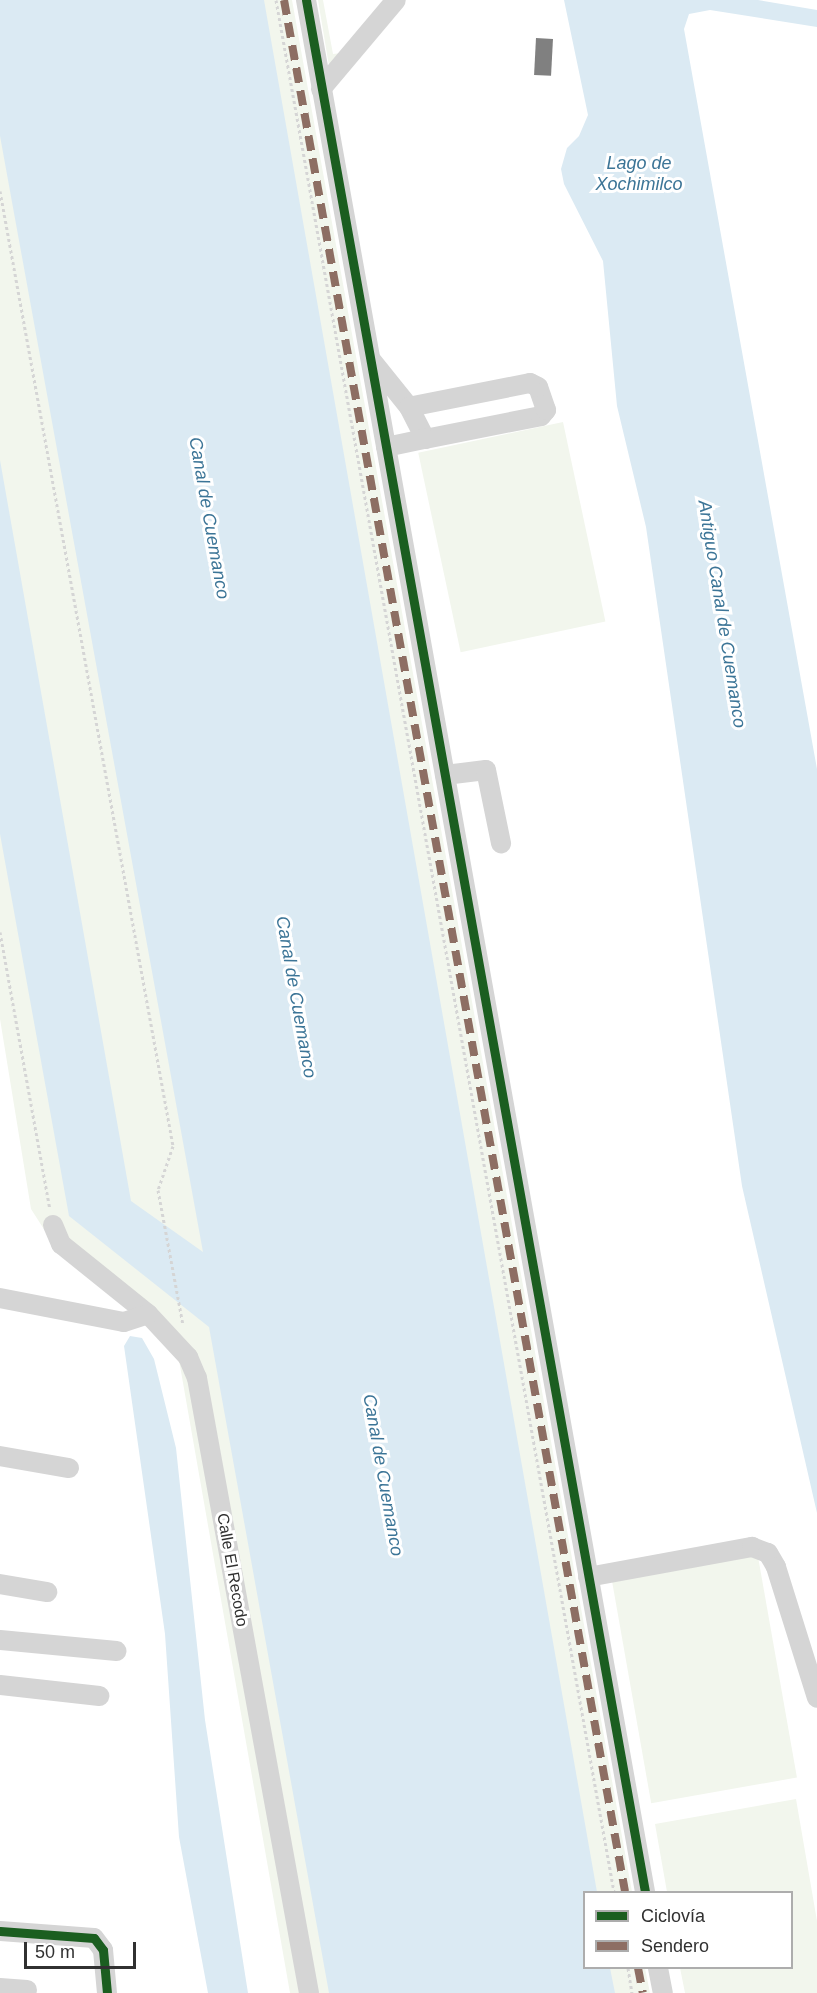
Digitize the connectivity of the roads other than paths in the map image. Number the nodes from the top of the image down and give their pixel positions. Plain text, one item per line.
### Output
1 (306, 0) edge
2 (396, 0) edge
3 (321, 89) junction
4 (370, 358) junction
5 (409, 407) junction
6 (424, 439) junction
7 (386, 447) junction
8 (445, 775) junction
9 (501, 843) dead end
10 (53, 1226) road end
11 (0, 1298) edge
12 (148, 1314) junction
13 (0, 1456) edge
14 (69, 1468) dead end
15 (588, 1577) junction
16 (0, 1584) edge
17 (47, 1592) dead end
18 (0, 1640) edge
19 (116, 1651) dead end
20 (0, 1685) edge
21 (99, 1696) dead end
22 (817, 1698) edge
23 (645, 1891) edge
24 (0, 1931) edge
25 (658, 1969) edge
26 (0, 1988) edge
27 (27, 1990) dead end
28 (107, 1993) edge
29 (309, 1993) edge
30 (663, 1993) edge

1 - 3 street
2 - 3 street
3 - 4 street
4 - 5 street
4 - 7 street
5 - 6 street
5 - 6 street
6 - 7 street
7 - 8 street
8 - 9 street
8 - 15 street
10 - 12 street, Calle El Recodo
11 - 12 street
12 - 29 street, Calle El Recodo
13 - 14 street
15 - 22 street
15 - 23 street
16 - 17 street
18 - 19 street
20 - 21 street
24 - 28 street
25 - 30 street
26 - 27 street

